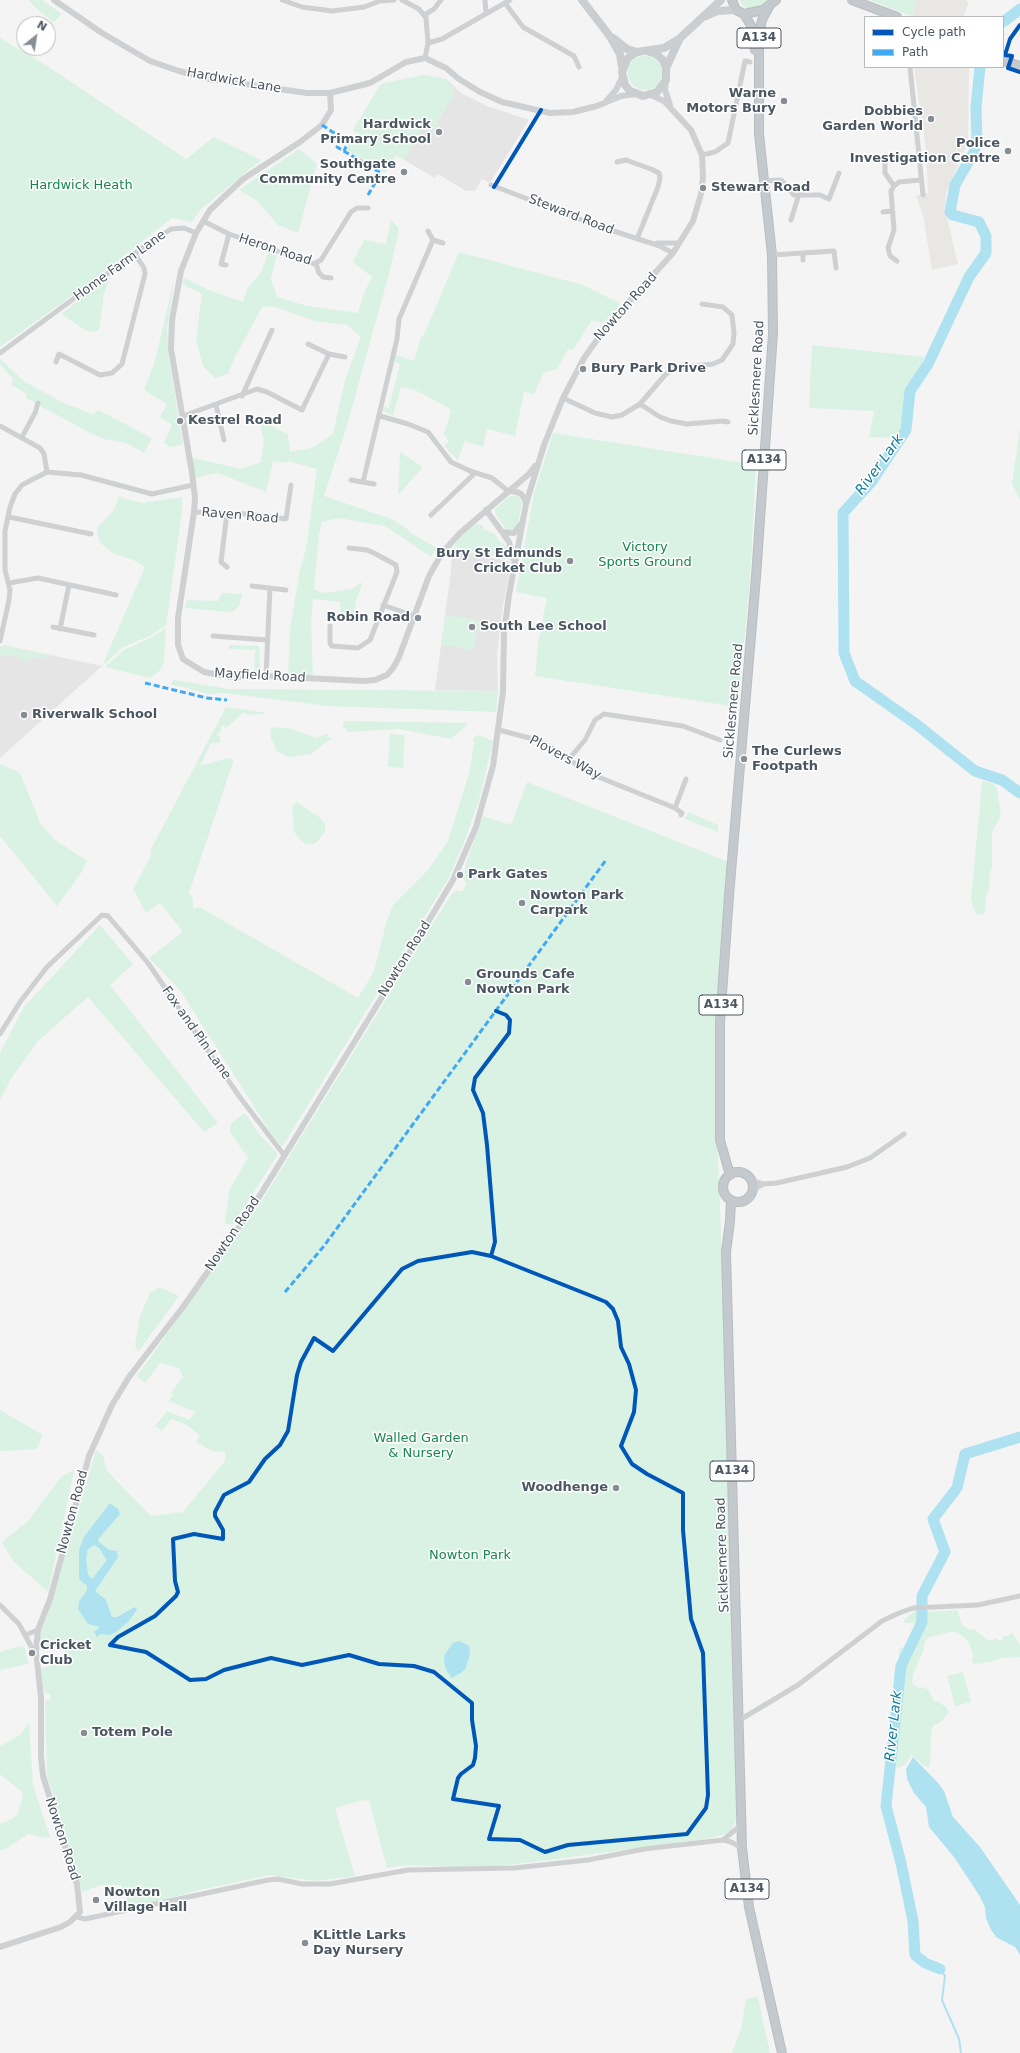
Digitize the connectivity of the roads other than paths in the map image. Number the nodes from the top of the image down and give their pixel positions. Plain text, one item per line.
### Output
1 (54, 0) edge
2 (282, 0) edge
3 (394, 0) edge
4 (402, 0) edge
5 (441, 0) edge
6 (485, 0) edge
7 (510, 0) edge
8 (582, 0) edge
9 (721, 0) edge
10 (732, 0) edge
11 (853, 0) edge
12 (380, 1) edge
13 (773, 2) edge
14 (505, 3) junction
15 (736, 10) junction
16 (486, 13) junction
17 (744, 14) junction
18 (424, 15) junction
19 (880, 16) edge
20 (894, 16) edge
21 (703, 17) junction
22 (609, 35) junction
23 (679, 39) junction
24 (428, 43) junction
25 (647, 51) junction
26 (637, 52) junction
27 (425, 58) junction
28 (1005, 61) edge
29 (750, 62) dead end
30 (578, 66) dead end
31 (1020, 66) edge
32 (622, 68) junction
33 (666, 68) junction
34 (910, 68) edge
35 (758, 73) junction
36 (622, 77) junction
37 (666, 80) junction
38 (330, 93) junction
39 (636, 94) junction
40 (650, 95) junction
41 (606, 101) junction
42 (673, 110) junction
43 (702, 155) junction
44 (885, 161) dead end
45 (617, 162) dead end
46 (839, 173) dead end
47 (920, 180) junction
48 (765, 181) junction
49 (491, 185) dead end
50 (894, 186) junction
51 (798, 194) junction
52 (922, 195) dead end
53 (368, 208) dead end
54 (892, 211) junction
55 (883, 212) dead end
56 (791, 220) dead end
57 (203, 221) junction
58 (428, 231) dead end
59 (196, 233) junction
60 (229, 234) junction
61 (637, 239) junction
62 (433, 240) junction
63 (443, 243) dead end
64 (652, 243) junction
65 (679, 243) junction
66 (673, 253) junction
67 (803, 253) junction
68 (135, 254) junction
69 (772, 255) junction
70 (803, 260) dead end
71 (897, 261) dead end
72 (316, 264) junction
73 (226, 266) dead end
74 (836, 268) dead end
75 (331, 278) dead end
76 (702, 304) dead end
77 (272, 330) dead end
78 (308, 344) dead end
79 (0, 353) edge
80 (329, 354) junction
81 (345, 357) dead end
82 (56, 362) dead end
83 (242, 396) junction
84 (563, 398) junction
85 (38, 403) dead end
86 (640, 404) junction
87 (216, 405) junction
88 (183, 416) junction
89 (380, 416) junction
90 (728, 422) dead end
91 (0, 426) edge
92 (22, 437) junction
93 (224, 440) dead end
94 (538, 462) junction
95 (47, 472) junction
96 (475, 473) junction
97 (351, 480) dead end
98 (363, 482) junction
99 (374, 484) dead end
100 (193, 485) junction
101 (291, 485) dead end
102 (508, 492) junction
103 (526, 504) junction
104 (486, 510) junction
105 (194, 512) junction
106 (227, 513) junction
107 (431, 515) dead end
108 (9, 517) junction
109 (522, 519) junction
110 (502, 532) junction
111 (91, 534) dead end
112 (349, 548) dead end
113 (2, 561) edge
114 (514, 564) junction
115 (227, 567) dead end
116 (8, 582) junction
117 (69, 585) junction
118 (252, 586) dead end
119 (270, 588) junction
120 (286, 590) dead end
121 (116, 595) dead end
122 (383, 605) junction
123 (414, 616) junction
124 (330, 626) dead end
125 (53, 628) dead end
126 (60, 629) junction
127 (94, 635) dead end
128 (213, 636) dead end
129 (268, 640) junction
130 (0, 641) edge
131 (266, 676) junction
132 (499, 730) junction
133 (718, 737) dead end
134 (569, 759) junction
135 (686, 779) dead end
136 (675, 808) junction
137 (681, 815) dead end
138 (0, 1034) edge
139 (904, 1134) dead end
140 (722, 1148) junction
141 (284, 1155) junction
142 (738, 1172) junction
143 (730, 1175) junction
144 (752, 1180) junction
145 (763, 1184) junction
146 (753, 1190) junction
147 (735, 1201) junction
148 (1020, 1596) edge
149 (0, 1605) edge
150 (38, 1630) junction
151 (25, 1635) junction
152 (36, 1651) junction
153 (738, 1721) junction
154 (741, 1825) junction
155 (723, 1840) junction
156 (742, 1848) junction
157 (77, 1917) junction
158 (0, 1947) edge
159 (782, 2053) edge

1 - 38 street, Hardwick Lane
2 - 12 street
3 - 12 street
4 - 18 street
5 - 18 street
6 - 16 street
7 - 14 street
8 - 22 main road
9 - 21 main road
10 - 15 highway
11 - 19 highway
11 - 20 highway
13 - 17 highway
13 - 35 highway, Sicklesmere Road / A134
14 - 16 street
14 - 30 street
15 - 17 highway
15 - 21 main road
16 - 24 street
17 - 35 highway, Sicklesmere Road / A134
18 - 24 street
21 - 23 main road
22 - 26 main road
22 - 32 main road
23 - 25 main road
23 - 33 main road
24 - 27 street
25 - 26 main road
25 - 33 main road
26 - 32 main road
27 - 38 street, Hardwick Lane
27 - 41 street
28 - 31 highway
29 - 43 street
32 - 36 main road
33 - 37 main road
34 - 47 street
35 - 48 highway, Sicklesmere Road / A134
36 - 39 main road
36 - 41 street
37 - 40 main road
37 - 42 street, Nowton Road
38 - 57 street
39 - 40 main road
39 - 41 street
40 - 42 street, Nowton Road
42 - 43 street, Nowton Road
43 - 65 street, Nowton Road
44 - 50 street
45 - 61 street
46 - 51 street
47 - 50 street
47 - 52 street
48 - 51 street
48 - 69 highway, Sicklesmere Road / A134
49 - 61 street, Steward Road
50 - 54 street
51 - 56 street
53 - 72 street, Heron Road
54 - 55 street
54 - 71 street
57 - 59 street
57 - 60 street, Heron Road
58 - 62 street
59 - 68 street, Home Farm Lane
59 - 88 street, Mayfield Road
60 - 72 street, Heron Road
60 - 73 street
61 - 64 street, Steward Road
62 - 63 street
62 - 89 street
64 - 65 street, Steward Road
64 - 66 street, Steward Road
65 - 66 street, Nowton Road
66 - 84 street, Nowton Road
67 - 69 street
67 - 70 street
67 - 74 street
68 - 79 street, Home Farm Lane
68 - 82 street
69 - 140 highway, Sicklesmere Road / A134
72 - 75 street
76 - 86 street
77 - 83 street
78 - 80 street
80 - 81 street
80 - 83 street
83 - 87 street
84 - 86 street
84 - 94 street, Nowton Road
85 - 92 street
86 - 90 street
87 - 88 street
87 - 93 street
88 - 100 street, Mayfield Road
89 - 96 street
89 - 98 street
91 - 92 street
92 - 95 street
94 - 102 street, Mayfield Road
94 - 103 street, Nowton Road
95 - 100 street
95 - 108 street
96 - 102 street
96 - 107 street
97 - 98 street
98 - 99 street
100 - 105 street, Mayfield Road
101 - 106 street, Raven Road
102 - 103 street
102 - 104 street, Mayfield Road
103 - 109 street, Nowton Road
104 - 110 street, Nowton Road
104 - 123 street, Mayfield Road
105 - 106 street, Raven Road
105 - 131 street, Mayfield Road
106 - 115 street
108 - 111 street
108 - 113 street
109 - 110 street, Nowton Road
109 - 114 street, Nowton Road
110 - 114 street, Nowton Road
112 - 122 street
113 - 116 street
114 - 132 street, Nowton Road
116 - 117 street
116 - 130 street
117 - 121 street
117 - 126 street
118 - 119 street
119 - 120 street
119 - 129 street
122 - 123 street
122 - 124 street
123 - 131 street, Mayfield Road
125 - 126 street
126 - 127 street
128 - 129 street
129 - 131 street
132 - 134 street, Plovers Way
132 - 141 street, Nowton Road
133 - 134 street
134 - 136 street, Plovers Way
135 - 136 street
136 - 137 street, Plovers Way
138 - 141 street, Fox and Pin Lane
139 - 145 street
140 - 142 highway, Sicklesmere Road / A134
140 - 143 highway, Sicklesmere Road / A134
141 - 150 street, Nowton Road
142 - 143 highway
142 - 144 highway, Sicklesmere Road / A134
143 - 147 highway, Sicklesmere Road / A134
144 - 145 street
144 - 146 highway
145 - 146 street
146 - 147 highway
147 - 153 highway, Sicklesmere Road / A134
148 - 153 street
149 - 151 street
150 - 151 street
150 - 152 street, Nowton Road
151 - 152 street
152 - 157 street, Nowton Road
153 - 154 highway, A134
154 - 155 street
154 - 156 highway, A134
155 - 156 street
155 - 157 street
156 - 159 highway, A134
157 - 158 street

